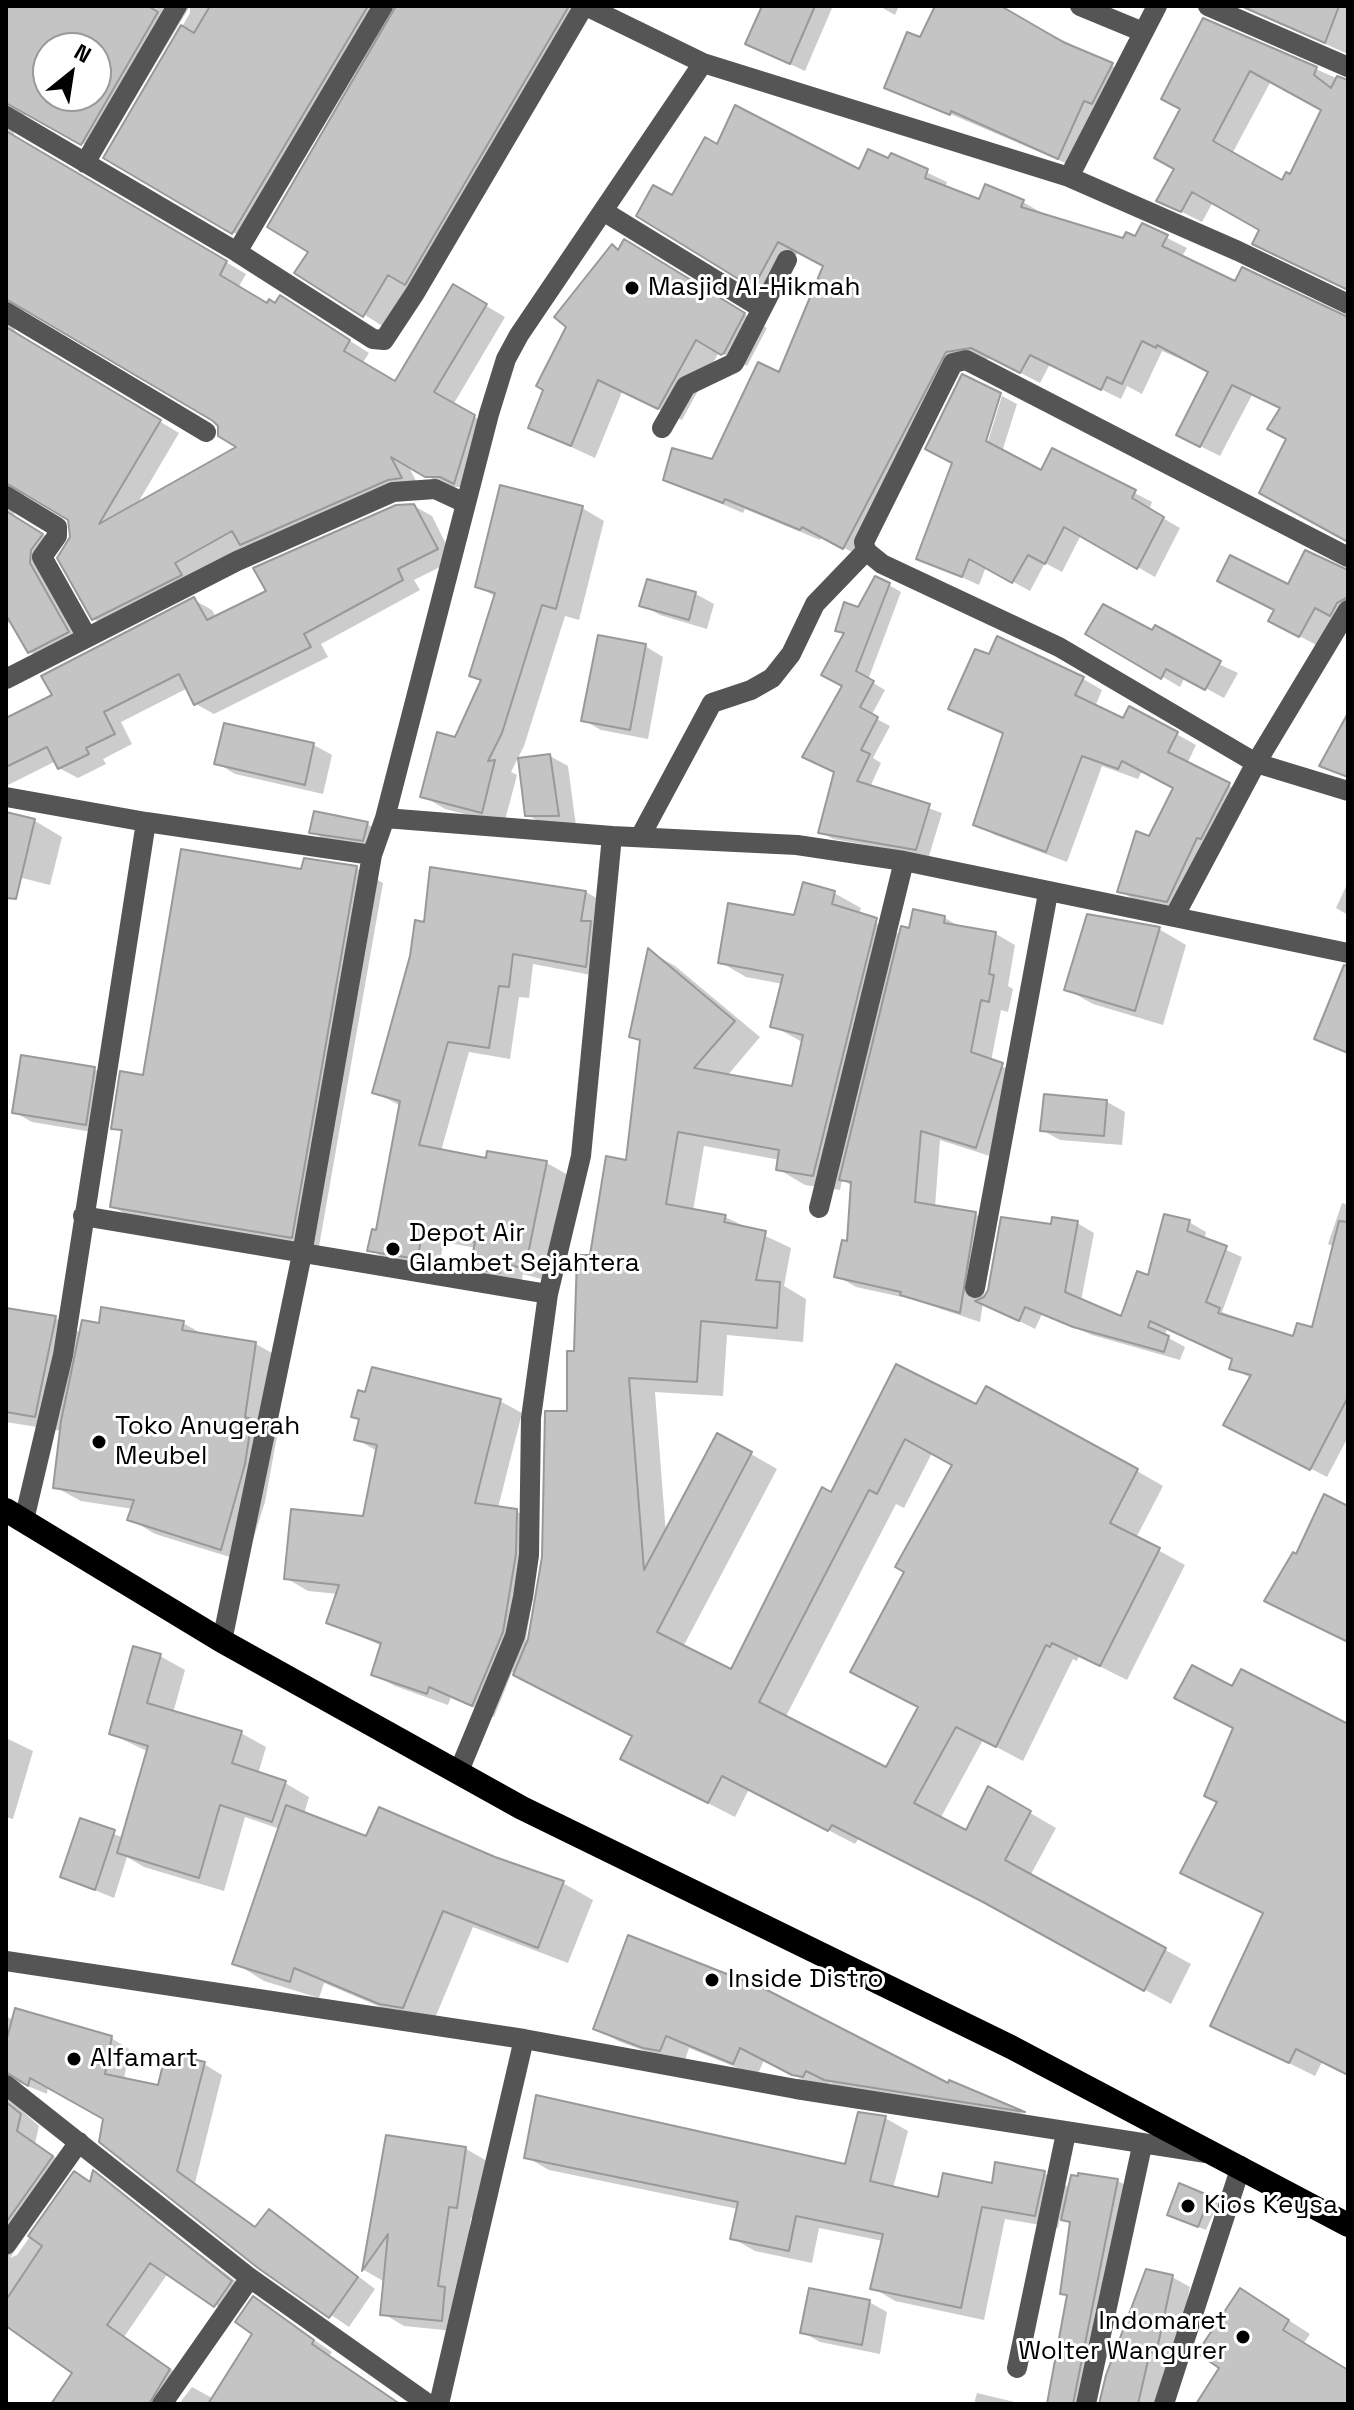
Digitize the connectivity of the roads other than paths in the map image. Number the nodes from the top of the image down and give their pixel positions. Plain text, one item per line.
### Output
1 (383, 6) edge
2 (585, 6) edge
3 (1080, 6) edge
4 (1157, 6) edge
5 (1208, 6) edge
6 (172, 8) edge
7 (1143, 32) junction
8 (703, 63) junction
9 (1348, 67) edge
10 (6, 116) edge
11 (85, 163) junction
12 (1069, 177) junction
13 (603, 211) junction
14 (237, 252) junction
15 (787, 260) dead end
16 (1348, 304) edge
17 (761, 308) junction
18 (6, 312) edge
19 (662, 428) dead end
20 (206, 432) dead end
21 (6, 496) edge
22 (465, 503) junction
23 (866, 551) junction
24 (1348, 557) edge
25 (1348, 610) edge
26 (87, 637) junction
27 (6, 679) edge
28 (1256, 763) junction
29 (1348, 791) edge
30 (6, 797) edge
31 (385, 818) junction
32 (146, 822) junction
33 (612, 836) junction
34 (640, 837) junction
35 (372, 855) junction
36 (904, 861) junction
37 (1048, 893) junction
38 (1174, 917) junction
39 (1348, 953) edge
40 (819, 1208) dead end
41 (83, 1216) junction
42 (302, 1254) junction
43 (975, 1288) dead end
44 (548, 1294) junction
45 (15, 1515) edge
46 (222, 1641) junction
47 (459, 1771) junction
48 (6, 1961) edge
49 (524, 2039) junction
50 (6, 2085) edge
51 (1066, 2133) junction
52 (79, 2142) junction
53 (1142, 2146) junction
54 (1231, 2161) junction
55 (1348, 2225) edge
56 (6, 2245) edge
57 (250, 2278) junction
58 (1017, 2368) dead end
59 (170, 2401) edge
60 (428, 2404) edge
61 (439, 2404) edge
62 (1086, 2404) edge
63 (1164, 2404) edge

1 - 14 street
2 - 8 street
2 - 14 street
3 - 7 street
4 - 7 street
5 - 9 street
6 - 11 street
7 - 12 street
8 - 12 street
8 - 13 street
10 - 11 street
11 - 14 street
12 - 16 street
13 - 17 street
13 - 22 street
15 - 17 street
17 - 19 street
18 - 20 street
21 - 26 street
22 - 26 street
22 - 31 street
23 - 24 street
23 - 28 street
23 - 34 street
25 - 28 street
26 - 27 street
28 - 29 street
28 - 38 street
30 - 32 street
31 - 33 street
31 - 35 street
32 - 35 street
32 - 41 street
33 - 34 street
33 - 44 street
34 - 36 street
35 - 42 street
36 - 37 street
36 - 40 street
37 - 38 street
37 - 43 street
38 - 39 street
41 - 42 street
41 - 45 street
42 - 44 street
42 - 46 street
44 - 47 street
45 - 46 highway
46 - 47 highway
47 - 54 highway
48 - 49 street
49 - 51 street
49 - 61 street
50 - 52 street
51 - 53 street
51 - 58 street
52 - 56 street
52 - 57 street
53 - 54 street
53 - 62 street
54 - 55 highway
54 - 63 street
57 - 59 street
57 - 60 street

